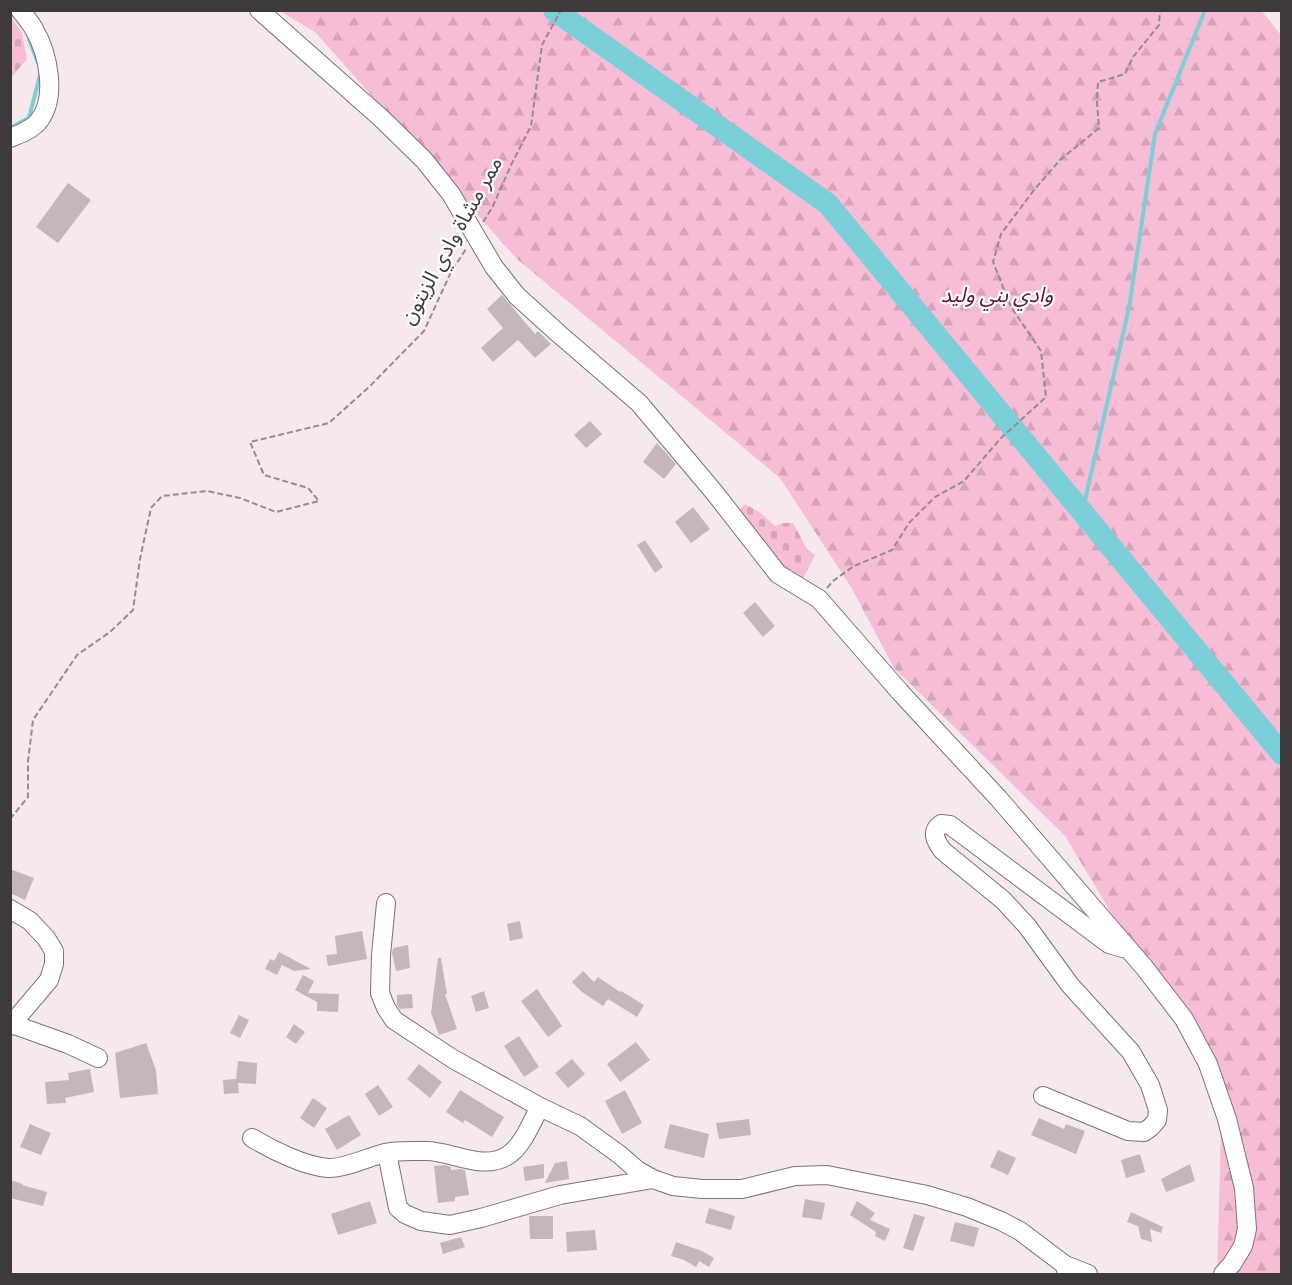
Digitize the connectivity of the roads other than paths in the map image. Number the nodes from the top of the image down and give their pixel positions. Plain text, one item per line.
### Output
1 (20, 10) edge
2 (259, 10) edge
3 (10, 138) edge
4 (386, 903) dead end
5 (10, 909) edge
6 (1131, 951) junction
7 (11, 1025) edge
8 (98, 1058) dead end
9 (1043, 1096) dead end
10 (540, 1107) junction
11 (252, 1138) dead end
12 (387, 1153) junction
13 (653, 1179) junction
14 (1066, 1270) edge
15 (1088, 1275) edge
16 (1223, 1275) edge

1 - 3 street
2 - 6 street
4 - 10 street
5 - 7 street
6 - 9 street
6 - 16 street
7 - 8 street
10 - 12 street
10 - 13 street
11 - 12 street
12 - 13 street
13 - 14 street
14 - 15 street

